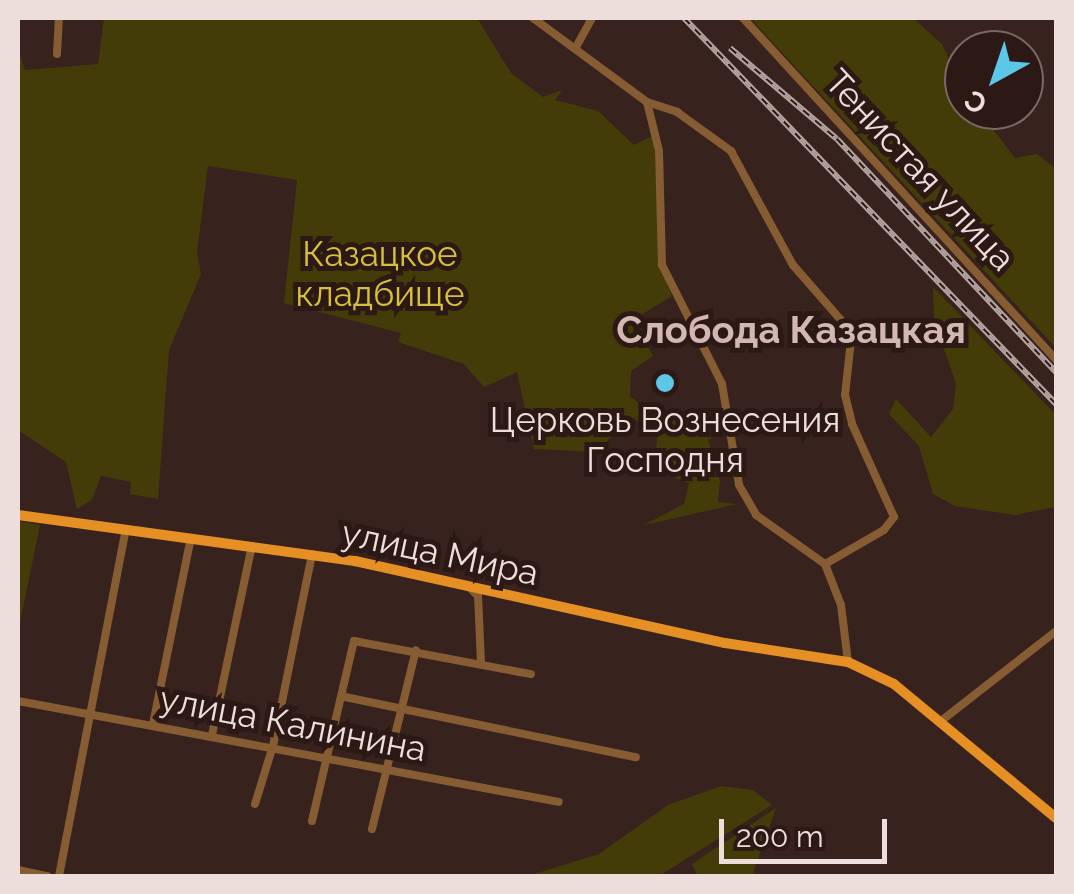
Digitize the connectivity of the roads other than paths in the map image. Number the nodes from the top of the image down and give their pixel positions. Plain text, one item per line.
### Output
1 (59, 18) edge
2 (533, 18) edge
3 (592, 18) edge
4 (742, 18) edge
5 (576, 47) junction
6 (57, 54) dead end
7 (646, 102) junction
8 (1056, 359) edge
9 (18, 516) edge
10 (125, 534) junction
11 (191, 538) junction
12 (252, 546) junction
13 (312, 554) junction
14 (825, 564) junction
15 (467, 585) junction
16 (1056, 631) edge
17 (416, 650) junction
18 (482, 662) junction
19 (848, 662) junction
20 (531, 674) dead end
21 (345, 697) junction
22 (18, 701) edge
23 (404, 710) junction
24 (89, 716) junction
25 (941, 720) junction
26 (153, 724) junction
27 (212, 734) junction
28 (273, 746) junction
29 (636, 757) dead end
30 (332, 758) junction
31 (383, 771) junction
32 (559, 802) dead end
33 (255, 804) dead end
34 (1056, 818) edge
35 (312, 820) dead end
36 (372, 829) dead end
37 (18, 870) edge
38 (47, 876) edge
39 (59, 876) edge

1 - 6 street
2 - 5 street
3 - 5 street
4 - 8 street, Тенистая улица
5 - 7 street
7 - 14 street
7 - 14 street
9 - 10 main road, улица Мира
10 - 11 main road, улица Мира
10 - 24 street
11 - 12 main road, улица Мира
11 - 26 street
12 - 13 main road, улица Мира
12 - 27 street
13 - 15 main road, улица Мира
13 - 28 street
14 - 19 street
15 - 18 street
15 - 19 main road, улица Мира
16 - 25 street
17 - 18 street
17 - 21 street
17 - 23 street
18 - 20 street
19 - 25 main road, улица Мира
21 - 23 street
21 - 30 street
22 - 24 street, улица Калинина
23 - 29 street
23 - 31 street
24 - 26 street, улица Калинина
24 - 39 street
25 - 34 main road, улица Мира
26 - 27 street, улица Калинина
27 - 28 street, улица Калинина
28 - 30 street, улица Калинина
28 - 33 street
30 - 31 street, улица Калинина
30 - 35 street
31 - 32 street, улица Калинина
31 - 36 street
37 - 38 street

